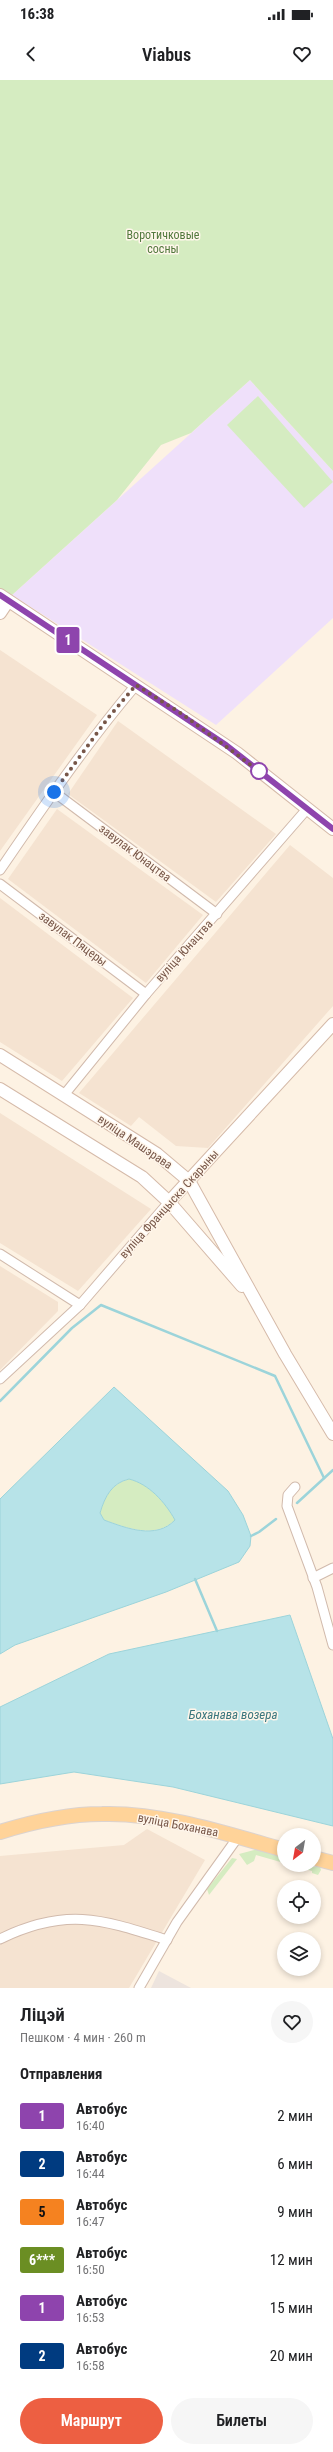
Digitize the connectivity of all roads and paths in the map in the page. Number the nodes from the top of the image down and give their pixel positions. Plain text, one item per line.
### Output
1 (4, 598) edge
2 (0, 613) edge
3 (136, 685) junction
4 (54, 792) junction
5 (307, 810) junction
6 (333, 829) edge
7 (0, 870) edge
8 (0, 884) edge
9 (217, 914) junction
10 (146, 994) junction
11 (333, 1024) edge
12 (0, 1055) edge
13 (0, 1089) edge
14 (64, 1095) junction
15 (189, 1181) junction
16 (169, 1202) junction
17 (0, 1254) edge
18 (80, 1305) junction
19 (259, 1305) junction
20 (0, 1379) edge
21 (333, 1434) edge
22 (295, 1487) dead end
23 (333, 1568) edge
24 (313, 1578) junction
25 (333, 1645) edge
26 (0, 1832) edge
27 (238, 1837) junction
28 (277, 1848) edge
29 (321, 1860) edge
30 (333, 1864) edge
31 (0, 1939) edge
32 (167, 1940) junction
33 (140, 1988) edge

1 - 2 street
1 - 3 street
3 - 4 street
3 - 5 street
4 - 7 street
4 - 9 street, завулак Юнацтва
5 - 6 street
5 - 9 street, вуліца Юнацтва
8 - 10 street, завулак Пяцеры
9 - 10 street, вуліца Юнацтва
10 - 14 street, вуліца Юнацтва
11 - 15 street, вуліца Францыска Скарыны
12 - 14 street, вуліца Машэрава
13 - 16 street, вуліца Машэрава
14 - 15 street, вуліца Машэрава
15 - 16 street, вуліца Францыска Скарыны
15 - 19 street, вуліца Машэрава
16 - 18 street, вуліца Францыска Скарыны
16 - 19 street, вуліца Машэрава
17 - 18 street
18 - 20 street, вуліца Францыска Скарыны
19 - 21 street, вуліца Машэрава
22 - 24 street
23 - 24 street
24 - 25 street
26 - 27 main road, вуліца Боханава
27 - 28 main road, вуліца Боханава
27 - 32 street
29 - 30 main road
31 - 32 street
32 - 33 street

